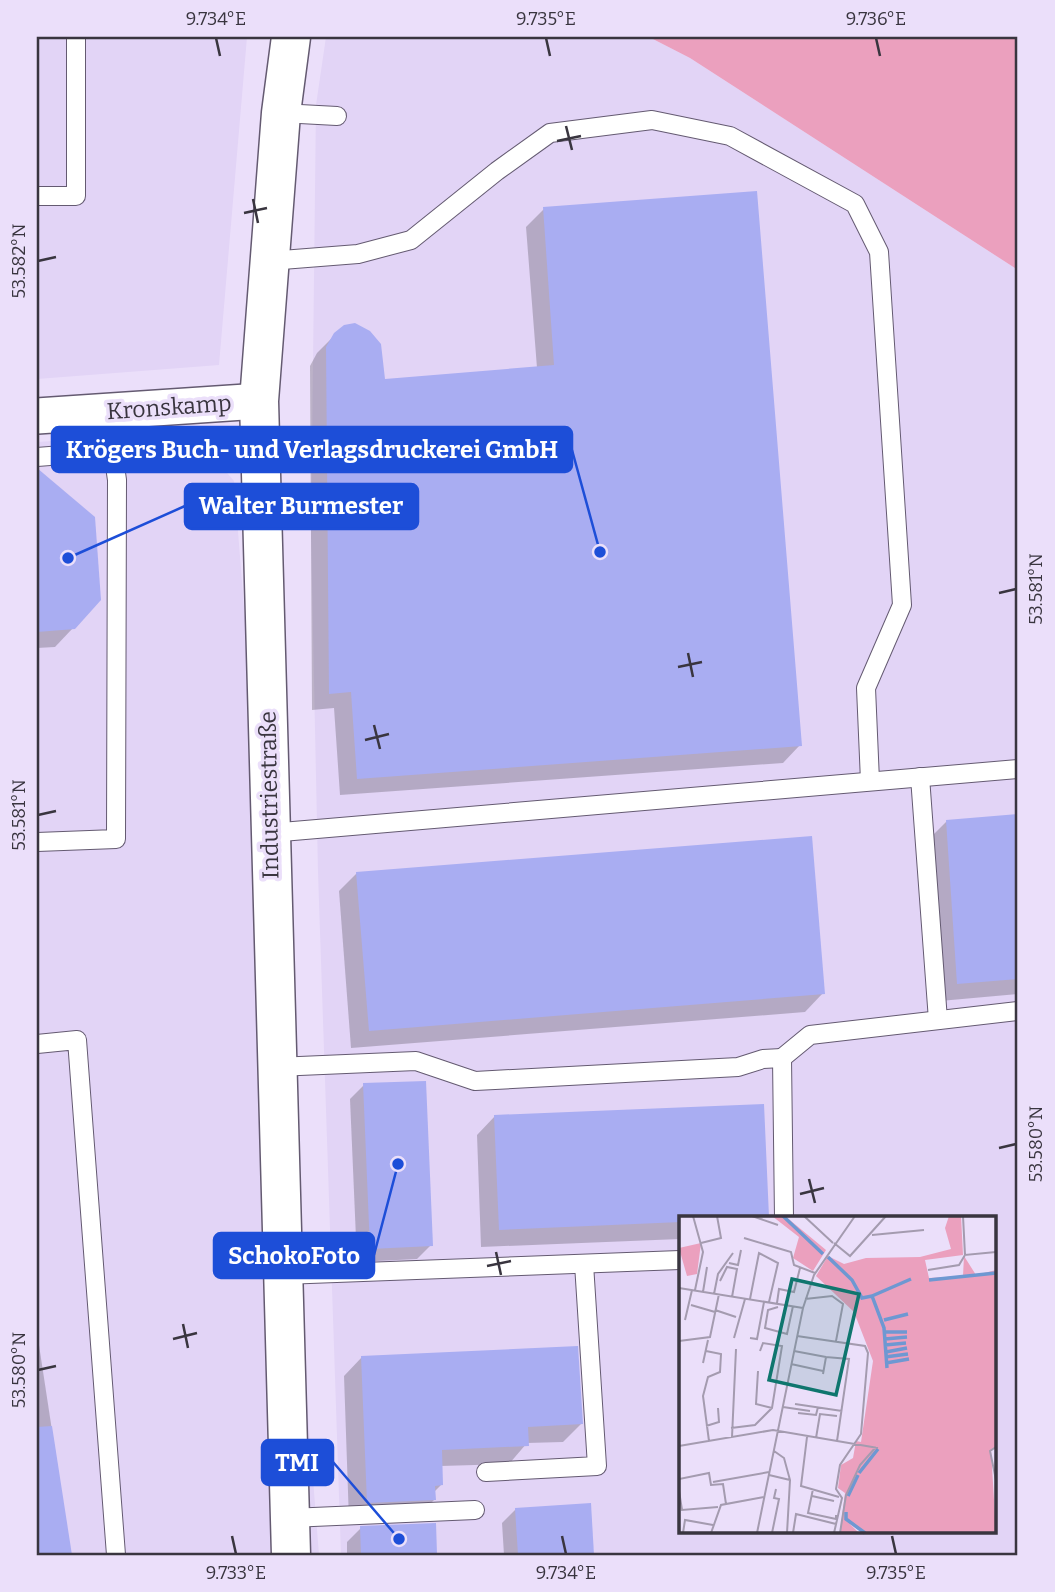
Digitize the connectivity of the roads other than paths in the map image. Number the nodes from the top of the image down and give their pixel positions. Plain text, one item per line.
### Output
1 (76, 37) edge
2 (290, 37) edge
3 (281, 113) junction
4 (337, 116) dead end
5 (37, 196) edge
6 (270, 261) junction
7 (259, 401) junction
8 (107, 411) junction
9 (37, 416) edge
10 (113, 451) junction
11 (37, 457) edge
12 (1018, 769) edge
13 (920, 777) junction
14 (870, 781) junction
15 (270, 833) junction
16 (37, 842) edge
17 (1018, 1011) edge
18 (938, 1020) junction
19 (37, 1044) edge
20 (782, 1058) junction
21 (276, 1067) junction
22 (784, 1216) edge
23 (679, 1260) edge
24 (584, 1264) junction
25 (283, 1275) junction
26 (486, 1472) dead end
27 (475, 1510) dead end
28 (290, 1518) junction
29 (116, 1555) edge
30 (291, 1555) edge

1 - 5 lane
2 - 3 street, Industriestraße
3 - 4 lane
3 - 6 street, Industriestraße
6 - 7 street, Industriestraße
6 - 14 lane
7 - 8 street, Kronskamp
7 - 15 street, Industriestraße
8 - 9 street, Kronskamp
8 - 10 lane
10 - 11 lane
10 - 16 lane
12 - 13 lane
13 - 14 lane
13 - 18 lane
14 - 15 lane
15 - 21 street, Industriestraße
17 - 18 lane
18 - 20 lane
19 - 29 lane
20 - 21 lane
20 - 22 lane
21 - 25 street, Industriestraße
23 - 24 lane
24 - 25 lane
24 - 26 lane
25 - 28 street, Industriestraße
27 - 28 lane
28 - 30 street, Industriestraße

